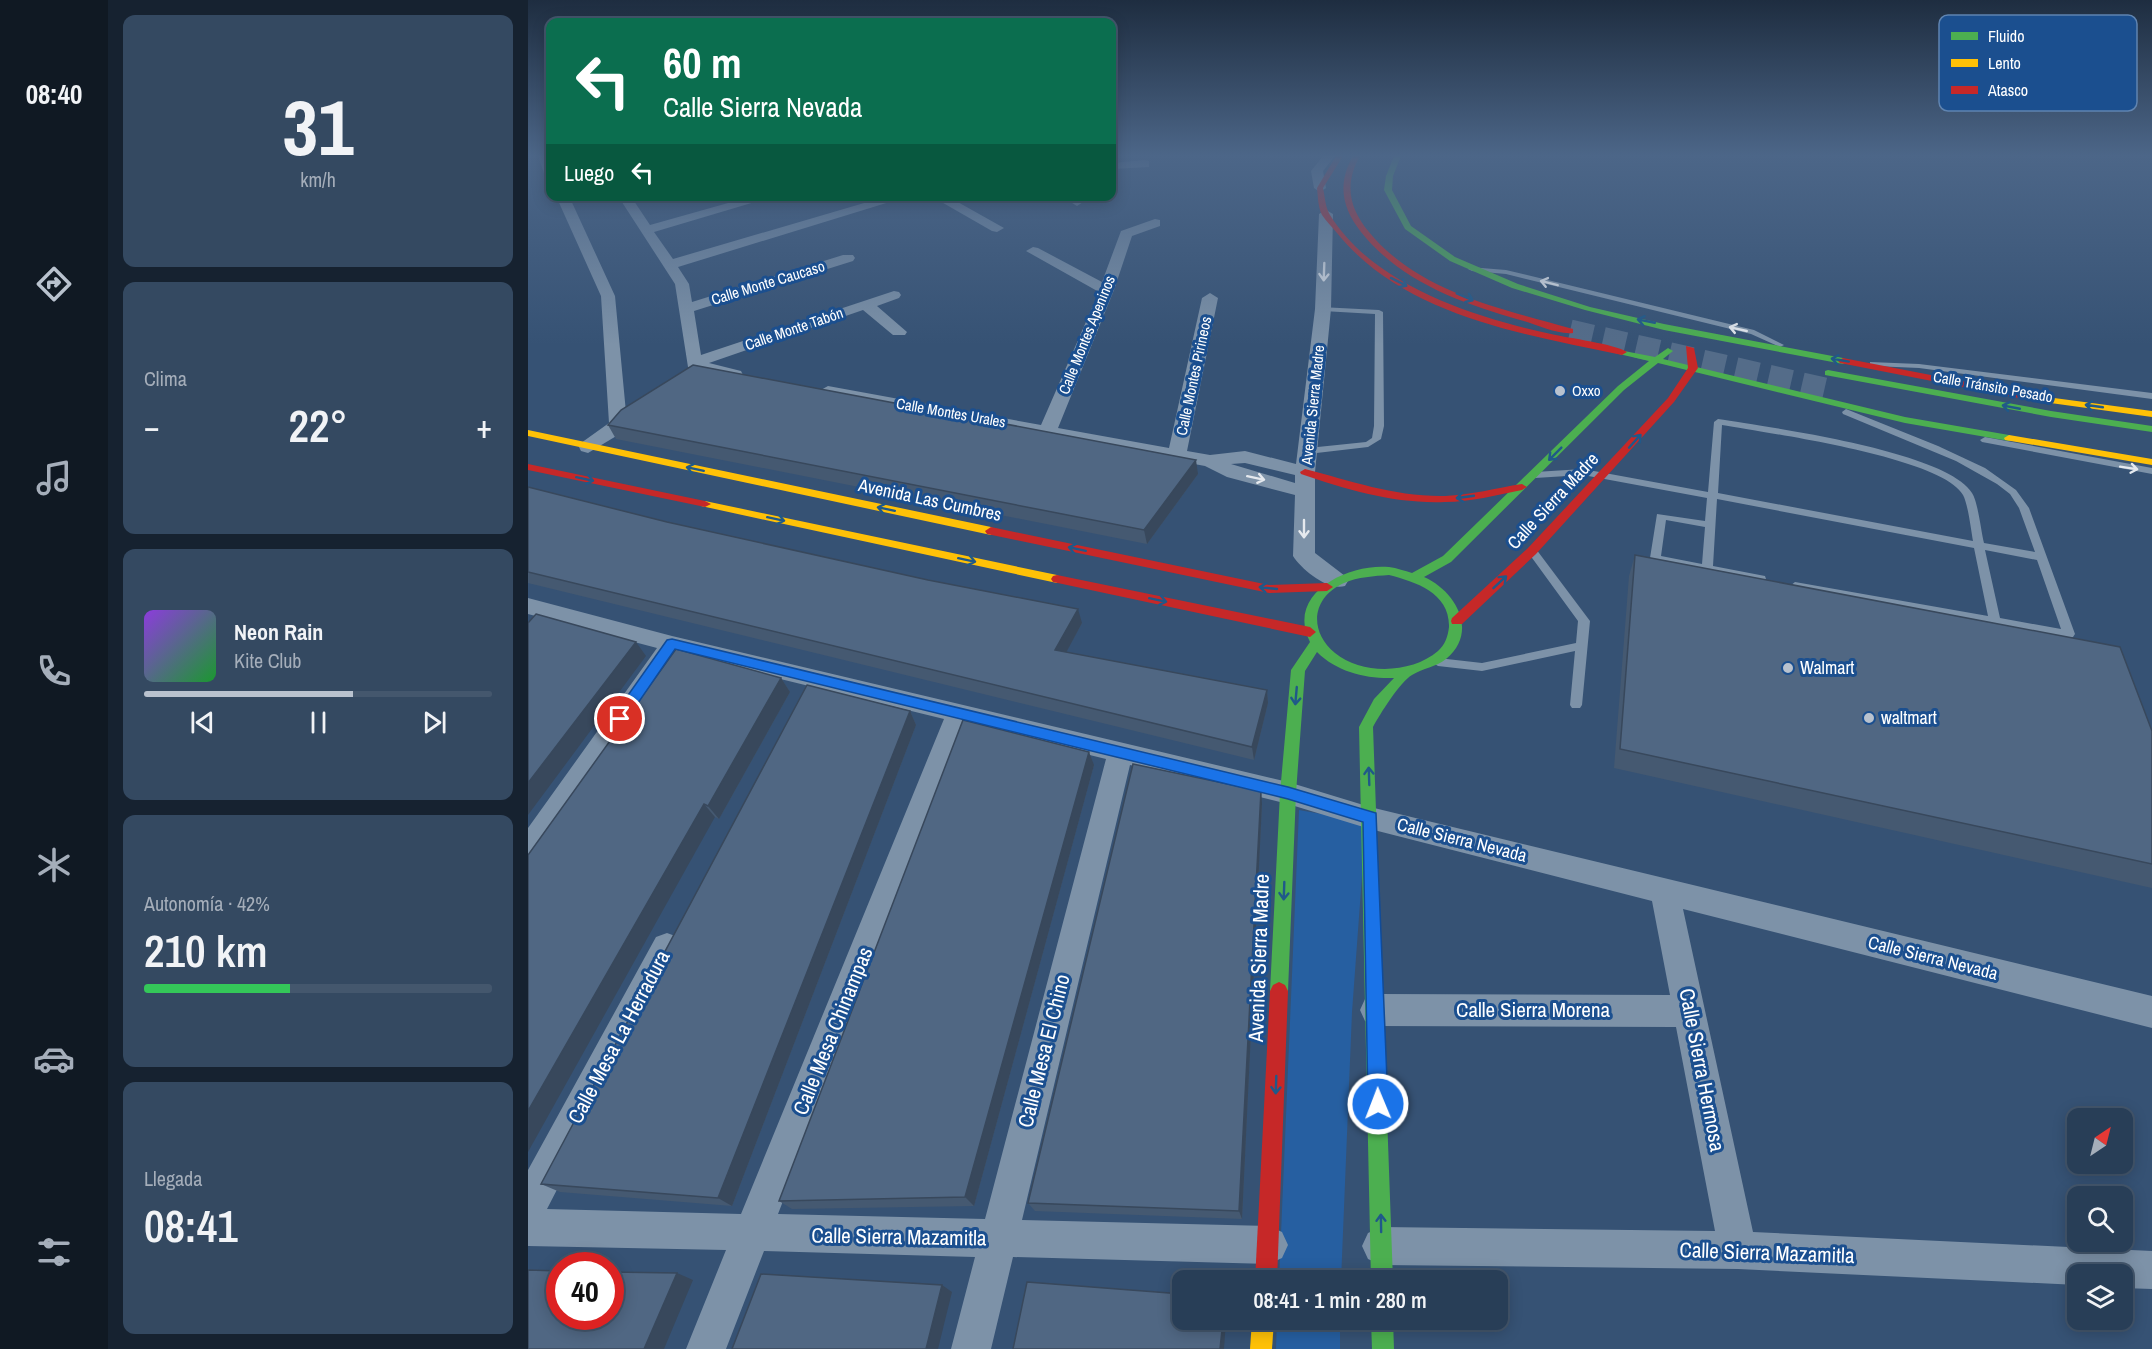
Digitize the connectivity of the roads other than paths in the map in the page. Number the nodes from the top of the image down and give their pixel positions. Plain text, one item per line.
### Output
1 (573, 219) edge
2 (639, 219) edge
3 (686, 219) edge
4 (825, 219) edge
5 (980, 219) edge
6 (1326, 219) edge
7 (1330, 219) edge
8 (1357, 219) edge
9 (1403, 219) edge
10 (1155, 223) dead end
11 (997, 228) dead end
12 (646, 230) junction
13 (1033, 251) dead end
14 (848, 258) dead end
15 (671, 264) junction
16 (1468, 268) junction
17 (1440, 272) dead end
18 (1107, 290) junction
19 (894, 295) dead end
20 (1210, 298) dead end
21 (866, 305) junction
22 (688, 308) junction
23 (1323, 309) junction
24 (1606, 313) junction
25 (1675, 314) junction
26 (1571, 331) junction
27 (899, 332) dead end
28 (1687, 336) junction
29 (1599, 349) junction
30 (1792, 351) junction
31 (1657, 360) junction
32 (694, 363) junction
33 (1862, 364) junction
34 (1693, 368) junction
35 (1828, 373) tunnel mouth
36 (757, 378) edge
37 (1621, 388) junction
38 (1775, 388) junction
39 (815, 389) edge
40 (1829, 390) tunnel mouth
41 (1806, 396) junction
42 (2152, 396) edge
43 (1671, 400) junction
44 (1896, 403) dead end
45 (1846, 412) junction
46 (1941, 412) dead end
47 (2152, 414) edge
48 (2152, 429) edge
49 (1048, 430) junction
50 (528, 433) edge
51 (2075, 434) dead end
52 (588, 447) junction
53 (1308, 451) junction
54 (1177, 455) junction
55 (2152, 462) edge
56 (528, 467) edge
57 (2152, 471) edge
58 (1535, 475) junction
59 (1603, 475) junction
60 (1305, 482) junction
61 (1522, 487) junction
62 (1713, 495) junction
63 (1711, 525) junction
64 (1979, 545) junction
65 (1532, 551) junction
66 (2042, 557) junction
67 (1707, 568) junction
68 (1415, 577) junction
69 (1332, 584) junction
70 (537, 608) edge
71 (1457, 621) junction
72 (1995, 621) junction
73 (528, 632) edge
74 (1313, 638) junction
75 (672, 644) junction
76 (1581, 646) junction
77 (1434, 661) junction
78 (1407, 672) junction
79 (1576, 705) dead end
80 (959, 712) junction
81 (1120, 754) junction
82 (1288, 793) junction
83 (1370, 818) junction
84 (528, 850) edge
85 (1664, 890) junction
86 (678, 927) edge
87 (1376, 1010) junction
88 (1691, 1011) junction
89 (2152, 1012) edge
90 (528, 1207) edge
91 (528, 1227) edge
92 (752, 1234) junction
93 (996, 1239) junction
94 (1269, 1245) junction
95 (1738, 1250) junction
96 (1381, 1263) edge
97 (1267, 1270) edge
98 (2152, 1270) edge
99 (1262, 1330) edge
100 (1382, 1330) edge
101 (706, 1349) edge
102 (971, 1349) edge
103 (1261, 1349) edge
104 (1383, 1349) edge

1 - 52 street
2 - 12 street
3 - 12 street
4 - 15 street
5 - 11 street
6 -> 23 street, Avenida Sierra Madre
7 -> 26 street
8 -> 26 street
9 - 16 street
10 - 18 street, Calle Montes Apeninos
12 - 15 street
13 - 18 street
14 - 22 street, Calle Monte Caucaso
15 - 22 street
16 - 24 street
25 -> 16 lane
17 - 26 street
18 - 49 street, Calle Montes Apeninos
19 - 21 street, Calle Monte Tabón
20 - 54 street, Calle Montes Pirineos
21 - 27 street
21 - 32 street, Calle Monte Tabón
22 - 32 street
23 - 53 street, Avenida Sierra Madre
23 - 53 lane
24 - 26 street
28 -> 24 street
25 - 28 lane
30 -> 25 lane
26 - 29 street
28 - 30 street
28 - 31 street, Calle Sierra Madre
28 - 34 street
29 - 31 street
29 - 37 street
33 -> 30 street
30 - 38 street
31 - 34 street
31 - 37 street, Calle Sierra Madre
32 - 36 street
33 - 42 lane
47 -> 33 street
34 - 38 street
34 - 43 street, Calle Sierra Madre
48 -> 35 street, Calle Tránsito Pesado
37 -> 58 street, Calle Sierra Madre
38 - 41 street
38 - 43 street
39 - 49 street, Calle Montes Urales
40 - 44 street
41 - 45 lane
41 - 55 street
59 -> 43 street, Calle Sierra Madre
45 -> 57 lane
45 - 66 lane
46 - 51 street, Calle Tránsito Pesado
49 - 54 street, Calle Montes Urales
50 - 52 street, Avenida Las Cumbres
69 -> 52 street, Avenida Las Cumbres
53 - 60 street, Avenida Sierra Madre
54 - 60 street, Calle Montes Urales
56 -> 74 street
58 - 59 lane
58 - 61 street, Calle Sierra Madre
59 - 62 lane
59 - 65 street, Calle Sierra Madre
61 -> 60 street
60 -> 69 street, Avenida Sierra Madre
61 - 68 street, Calle Sierra Madre
62 - 63 lane
62 - 64 lane
62 - 64 lane
63 - 67 lane
63 - 67 lane
64 - 66 lane
64 - 72 lane
71 -> 65 street, Calle Sierra Madre
65 - 76 lane
66 - 72 lane
67 - 72 lane
68 - 69 street
68 - 71 street
69 - 74 street
70 - 73 street
70 - 75 street, Calle Sierra Nevada
71 - 77 street
74 - 78 street
74 -> 82 street, Avenida Sierra Madre
75 - 80 street, Calle Sierra Nevada
75 - 84 street
76 - 77 lane
76 - 79 lane
77 - 78 street
83 -> 78 street
80 - 81 street, Calle Sierra Nevada
80 - 92 street, Calle Mesa Chinampas
81 - 82 street, Calle Sierra Nevada
81 - 93 street, Calle Mesa El Chino
82 - 83 street, Calle Sierra Nevada
82 -> 94 street, Avenida Sierra Madre
83 - 85 street, Calle Sierra Nevada
83 - 87 street
85 - 88 street, Calle Sierra Hermosa
85 - 89 street, Calle Sierra Nevada
86 - 90 street, Calle Mesa La Herradura
87 - 88 street, Calle Sierra Morena
96 -> 87 street
88 - 95 street, Calle Sierra Hermosa
91 - 92 street, Calle Sierra Mazamitla
92 - 93 street, Calle Sierra Mazamitla
92 - 101 street, Calle Mesa Chinampas
93 - 94 street, Calle Sierra Mazamitla
93 - 102 street, Calle Mesa El Chino
94 - 97 street, Avenida Sierra Madre
95 - 96 street, Calle Sierra Mazamitla
95 - 98 street, Calle Sierra Mazamitla
99 - 103 street
100 - 104 street

